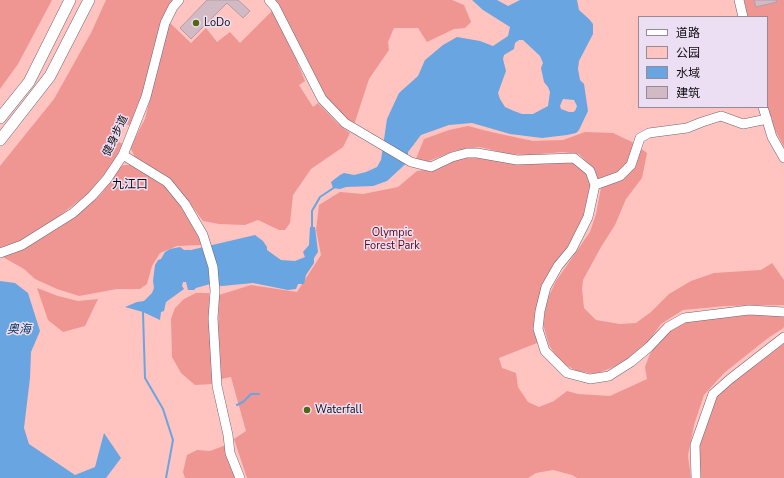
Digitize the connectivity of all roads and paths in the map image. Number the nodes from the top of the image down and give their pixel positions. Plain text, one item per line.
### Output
1 (70, 0) edge
2 (89, 0) edge
3 (179, 0) edge
4 (269, 0) edge
5 (739, 0) edge
6 (743, 16) edge
7 (763, 108) edge
8 (0, 118) edge
9 (767, 119) junction
10 (0, 140) edge
11 (123, 155) junction
12 (784, 158) edge
13 (595, 185) junction
14 (0, 253) edge
15 (784, 312) edge
16 (784, 337) edge
17 (240, 478) edge
18 (696, 478) edge

1 - 8 main road
2 - 10 main road
3 - 11 street, 健身步道
4 - 13 street
5 - 6 street
7 - 9 street
9 - 12 street
9 - 13 street
11 - 14 street, 健身步道
11 - 17 street
13 - 15 street
16 - 18 street

